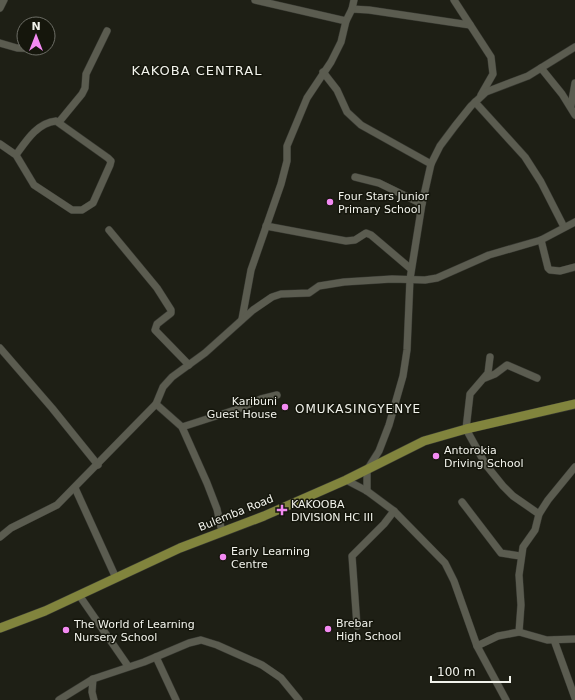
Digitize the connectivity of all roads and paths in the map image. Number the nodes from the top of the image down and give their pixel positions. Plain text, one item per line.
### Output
1 (4, 0) edge
2 (255, 0) edge
3 (354, 0) edge
4 (454, 0) edge
5 (0, 8) edge
6 (352, 9) junction
7 (346, 20) junction
8 (470, 25) junction
9 (107, 31) dead end
10 (0, 43) edge
11 (16, 48) edge
12 (575, 50) edge
13 (541, 68) junction
14 (323, 72) junction
15 (575, 83) edge
16 (477, 100) junction
17 (571, 106) junction
18 (575, 115) edge
19 (59, 122) junction
20 (0, 144) edge
21 (16, 155) junction
22 (431, 164) junction
23 (355, 177) dead end
24 (422, 204) junction
25 (575, 222) edge
26 (266, 226) junction
27 (564, 227) junction
28 (109, 230) dead end
29 (542, 240) junction
30 (575, 267) edge
31 (411, 270) junction
32 (410, 279) junction
33 (242, 319) junction
34 (0, 348) edge
35 (490, 357) dead end
36 (189, 365) junction
37 (485, 378) junction
38 (537, 378) dead end
39 (277, 395) dead end
40 (156, 404) junction
41 (575, 404) edge
42 (182, 427) junction
43 (466, 429) junction
44 (98, 465) junction
45 (575, 467) edge
46 (367, 470) junction
47 (346, 480) junction
48 (75, 488) junction
49 (367, 491) junction
50 (462, 502) dead end
51 (394, 511) junction
52 (539, 514) junction
53 (222, 532) junction
54 (0, 537) edge
55 (520, 556) junction
56 (116, 578) junction
57 (78, 595) junction
58 (357, 626) dead end
59 (0, 628) edge
60 (519, 632) junction
61 (575, 639) edge
62 (554, 640) junction
63 (477, 646) junction
64 (156, 657) junction
65 (128, 666) junction
66 (93, 679) junction
67 (575, 698) edge
68 (58, 700) edge
69 (94, 700) edge
70 (176, 700) edge
71 (299, 700) edge
72 (506, 700) edge

1 - 5 street
2 - 7 street
3 - 6 street
4 - 8 street
6 - 7 street
6 - 8 street
7 - 14 street
8 - 16 street
9 - 19 street
10 - 11 street
12 - 13 street
13 - 16 street
13 - 17 street
14 - 22 street
14 - 26 street
15 - 17 street
16 - 22 street
16 - 27 street
17 - 18 street
19 - 21 street
19 - 21 street
20 - 21 street
22 - 24 street
23 - 24 street
24 - 31 street
25 - 27 street
26 - 31 street
26 - 33 street
27 - 29 street
28 - 36 street
29 - 30 street
29 - 32 street
31 - 32 street
32 - 33 street
32 - 46 street
33 - 36 street
34 - 44 street
35 - 37 street
36 - 40 street
37 - 38 street
37 - 43 street
39 - 42 street
40 - 42 street
40 - 44 street
41 - 43 main road, Bulemba Road
42 - 53 street
43 - 46 main road, Bulemba Road
43 - 52 street
44 - 48 street
45 - 52 street
46 - 47 main road, Bulemba Road
46 - 49 street
47 - 49 street
47 - 53 main road, Bulemba Road
48 - 54 street
48 - 56 street
49 - 51 street
50 - 55 street
51 - 58 street
51 - 63 street
52 - 55 street
53 - 56 main road, Bulemba Road
55 - 60 street
56 - 57 main road, Bulemba Road
57 - 59 main road, Bulemba Road
57 - 65 street
60 - 62 street
60 - 63 street
61 - 62 street
62 - 67 street
63 - 72 street
64 - 65 street
64 - 70 street
64 - 71 street
65 - 66 street
66 - 68 street
66 - 69 street

